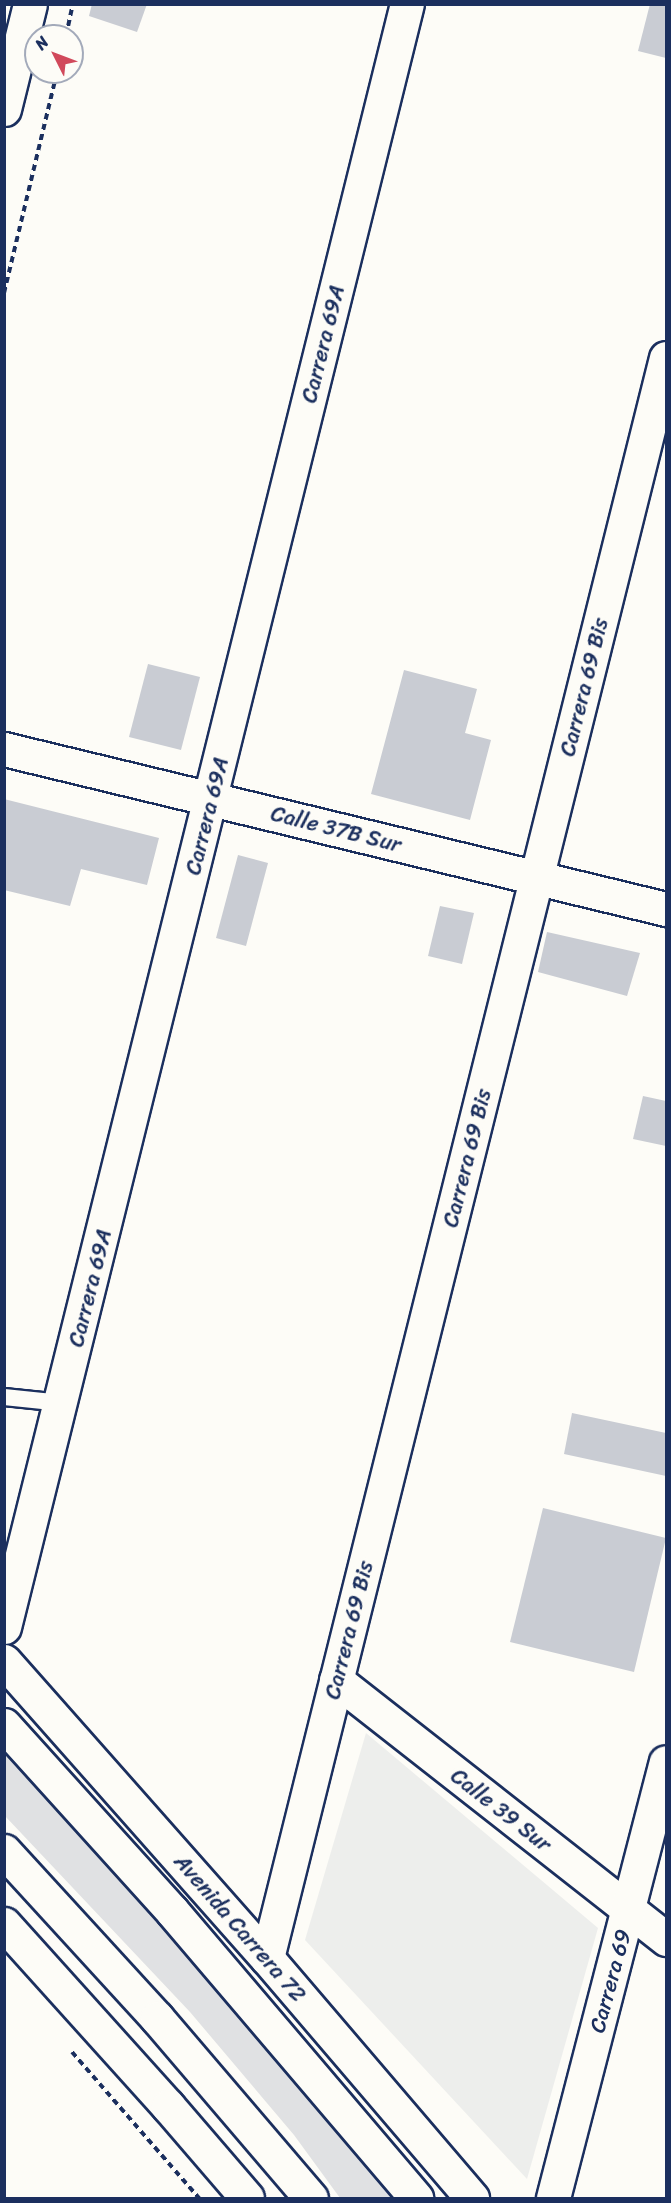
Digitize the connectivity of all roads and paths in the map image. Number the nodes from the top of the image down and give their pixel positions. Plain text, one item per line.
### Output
1 (30, 4) edge
2 (73, 4) edge
3 (407, 4) edge
4 (69, 24) edge
5 (54, 84) edge
6 (4, 109) edge
7 (4, 293) edge
8 (666, 358) edge
9 (4, 749) edge
10 (211, 798) junction
11 (537, 877) junction
12 (666, 909) edge
13 (4, 1397) edge
14 (62, 1403) junction
15 (4, 1627) edge
16 (4, 1661) edge
17 (336, 1680) junction
18 (4, 1725) edge
19 (666, 1762) edge
20 (131, 1804) junction
21 (4, 1851) edge
22 (141, 1877) junction
23 (629, 1910) junction
24 (4, 1924) edge
25 (666, 1939) edge
26 (267, 1958) junction
27 (67, 2046) dead end
28 (199, 2199) edge
29 (247, 2199) edge
30 (311, 2199) edge
31 (416, 2199) edge
32 (472, 2199) edge
33 (553, 2199) edge

1 - 6 main road
2 - 4 path
3 - 10 main road, Carrera 69A
5 - 7 path
8 - 11 main road, Carrera 69 Bis
9 - 10 main road, Calle 37B Sur
10 - 11 main road, Calle 37B Sur
10 - 14 main road, Carrera 69A
11 - 12 main road, Calle 37B Sur
11 - 17 main road, Carrera 69 Bis
13 - 14 lane
14 - 15 main road, Carrera 69A
16 - 20 main road, Avenida Carrera 72
17 - 23 main road, Calle 39 Sur
17 - 26 main road, Carrera 69 Bis
18 - 22 main road, Avenida Carrera 72
19 - 23 main road, Carrera 69
20 - 22 main road
20 - 26 main road, Avenida Carrera 72
21 - 30 main road
22 - 31 main road, Avenida Carrera 72
23 - 25 main road, Calle 39 Sur
23 - 33 main road, Carrera 69
24 - 29 main road
26 - 32 main road, Avenida Carrera 72
27 - 28 path

